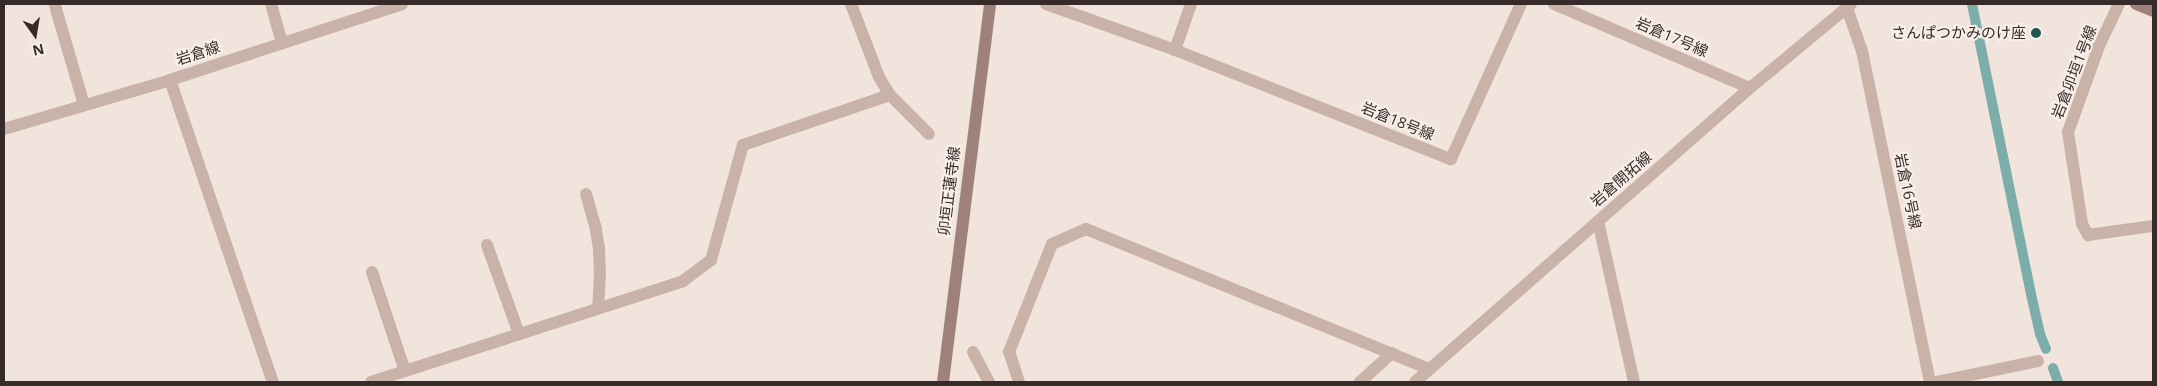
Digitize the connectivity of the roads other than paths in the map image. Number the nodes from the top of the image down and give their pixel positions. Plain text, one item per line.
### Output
1 (271, 4) edge
2 (402, 4) edge
3 (851, 4) edge
4 (990, 4) edge
5 (1046, 4) edge
6 (1190, 4) edge
7 (1521, 4) edge
8 (1554, 4) edge
9 (2119, 4) edge
10 (2136, 4) edge
11 (55, 6) edge
12 (1849, 6) edge
13 (2153, 11) edge
14 (282, 43) junction
15 (1175, 50) junction
16 (170, 80) junction
17 (1750, 88) junction
18 (890, 95) junction
19 (84, 105) junction
20 (4, 129) edge
21 (929, 134) dead end
22 (586, 194) dead end
23 (1598, 221) junction
24 (2153, 226) edge
25 (487, 245) dead end
26 (372, 272) dead end
27 (598, 308) junction
28 (518, 334) junction
29 (973, 352) dead end
30 (1392, 354) junction
31 (2038, 361) dead end
32 (1429, 369) junction
33 (405, 371) junction
34 (273, 382) edge
35 (370, 382) edge
36 (943, 382) edge
37 (989, 382) edge
38 (1019, 382) edge
39 (1360, 382) edge
40 (1415, 382) edge
41 (1634, 382) edge
42 (1930, 382) edge
43 (1937, 382) edge

1 - 14 street
2 - 14 street, 岩倉線
3 - 18 street
4 - 36 main road, 卯垣正蓮寺線
5 - 15 street
6 - 15 street
7 - 15 street, 岩倉18号線
8 - 17 street, 岩倉17号線
9 - 24 street, 岩倉卯垣1号線
10 - 13 main road
11 - 19 street
12 - 17 street, 岩倉開拓線
12 - 42 street, 岩倉16号線
14 - 16 street, 岩倉線
16 - 19 street, 岩倉線
16 - 34 street
17 - 23 street, 岩倉開拓線
18 - 21 street
18 - 27 street
19 - 20 street, 岩倉線
22 - 27 street
23 - 32 street, 岩倉開拓線
23 - 41 street
25 - 28 street
26 - 33 street
27 - 28 street
28 - 33 street
29 - 37 street
30 - 32 street
30 - 38 street
30 - 39 street
31 - 43 street
32 - 40 street, 岩倉開拓線
33 - 35 street

